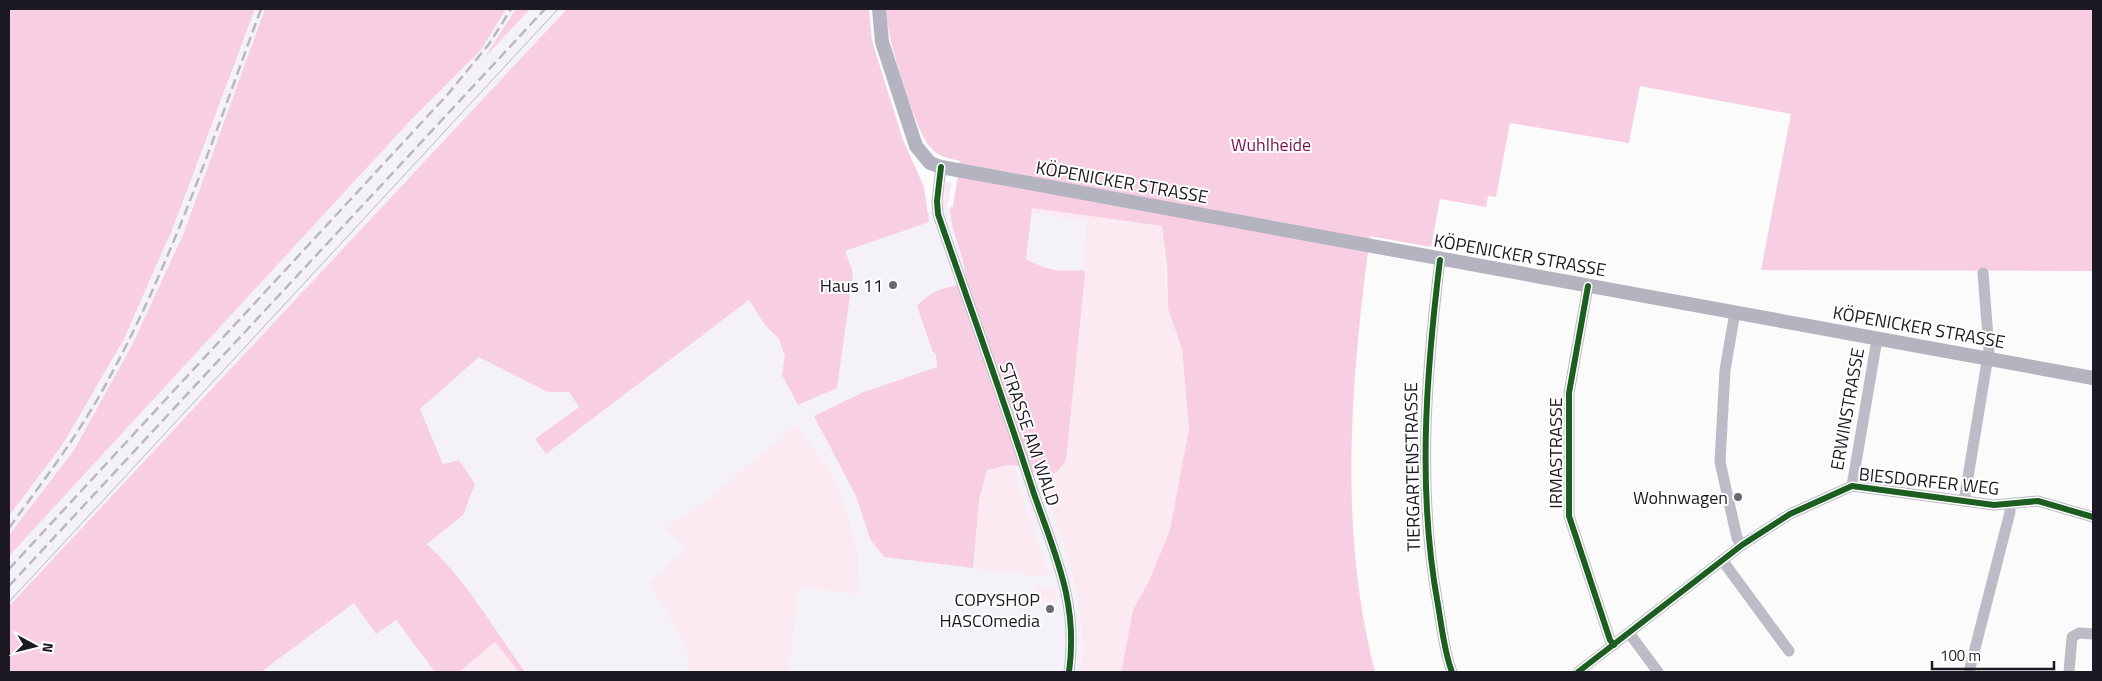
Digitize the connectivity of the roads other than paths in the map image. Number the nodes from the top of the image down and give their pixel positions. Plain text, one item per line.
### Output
1 (878, 9) edge
2 (941, 167) junction
3 (1440, 260) junction
4 (1983, 273) dead end
5 (1588, 286) junction
6 (1735, 312) junction
7 (1877, 339) junction
8 (1988, 359) junction
9 (2093, 378) edge
10 (1852, 486) junction
11 (1964, 501) junction
12 (2010, 504) junction
13 (2093, 517) edge
14 (1742, 545) junction
15 (1722, 560) junction
16 (1629, 633) junction
17 (2093, 634) edge
18 (1614, 645) junction
19 (1789, 651) dead end
20 (1070, 672) edge
21 (1452, 672) edge
22 (1578, 672) edge
23 (1658, 672) edge
24 (1969, 672) edge
25 (2069, 672) edge

1 - 2 main road, KÖPENICKER STRASSE
2 - 3 main road, KÖPENICKER STRASSE
2 - 20 street, STRASSE AM WALD
3 - 5 main road, KÖPENICKER STRASSE
3 - 21 street, TIERGARTENSTRASSE
4 - 8 street
5 - 6 main road, KÖPENICKER STRASSE
5 - 18 street, IRMASTRASSE
6 - 7 main road, KÖPENICKER STRASSE
6 - 14 street
7 - 8 main road, KÖPENICKER STRASSE
7 - 10 street, ERWINSTRASSE
8 - 9 main road, KÖPENICKER STRASSE
8 - 11 street
10 - 11 street, BIESDORFER WEG
10 - 14 street, BIESDORFER WEG
11 - 12 street, BIESDORFER WEG
12 - 13 street, BIESDORFER WEG
12 - 24 street
14 - 15 street, BIESDORFER WEG
15 - 16 street, BIESDORFER WEG
15 - 19 street
16 - 18 street, BIESDORFER WEG
16 - 23 street
17 - 25 street
18 - 22 street, BIESDORFER WEG

